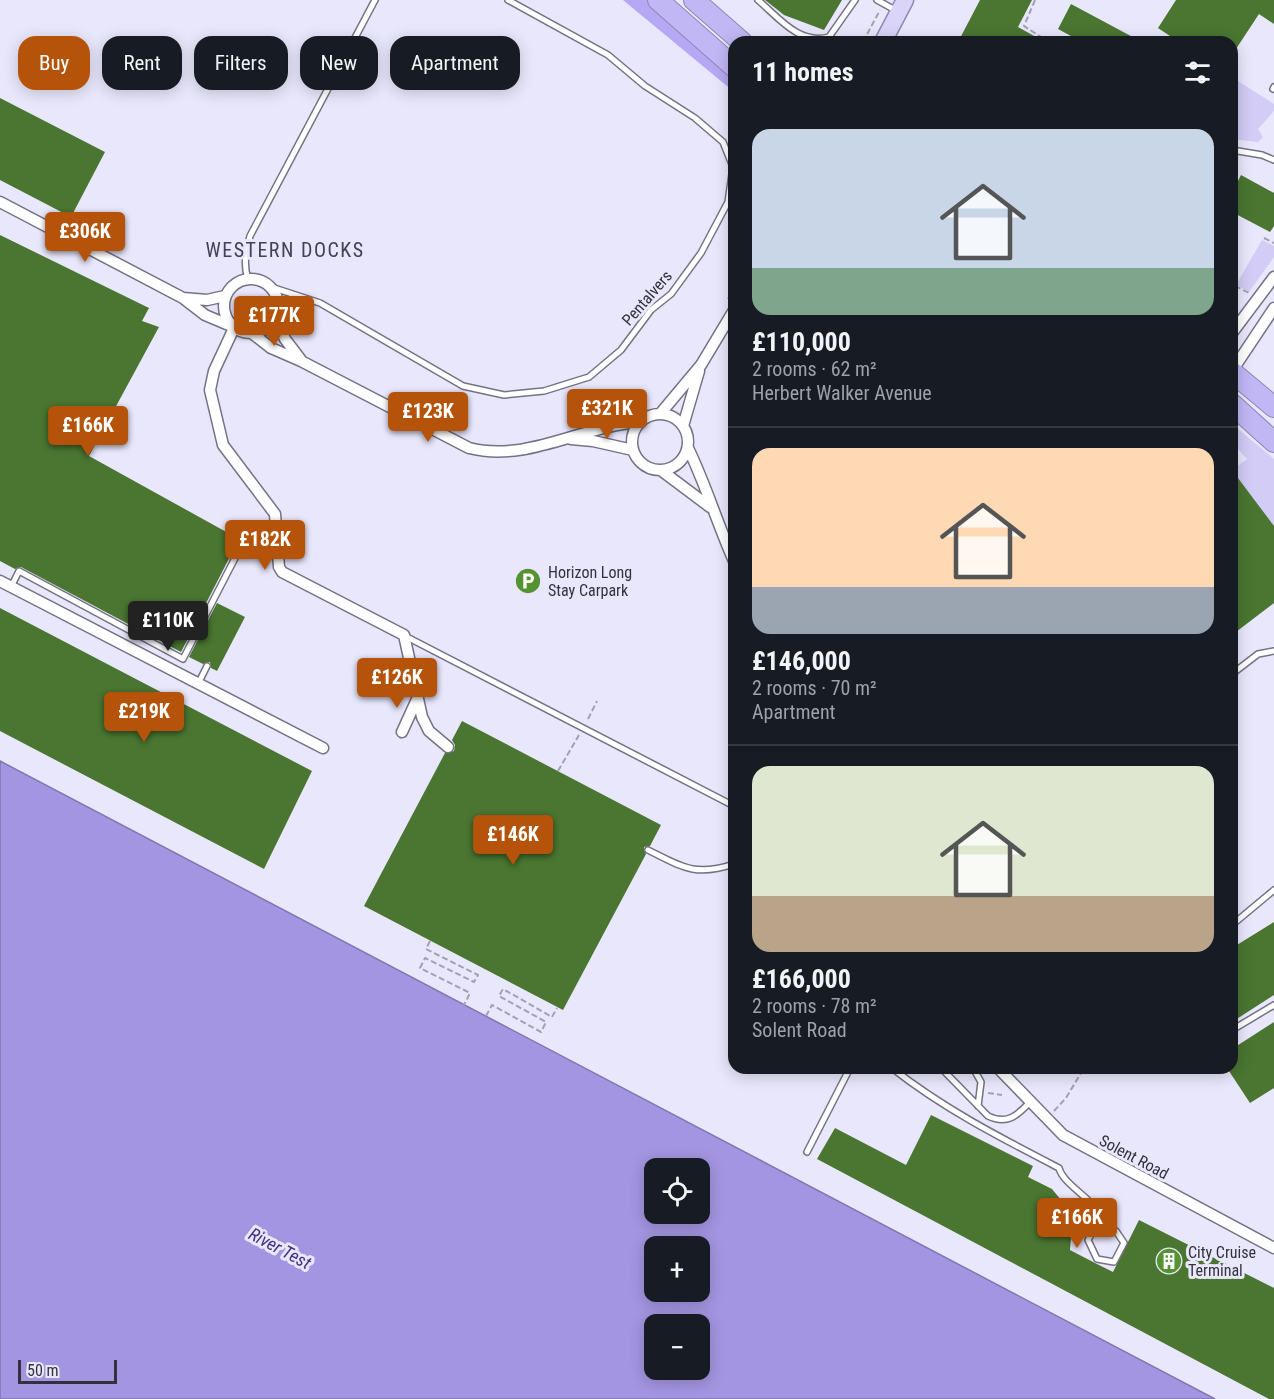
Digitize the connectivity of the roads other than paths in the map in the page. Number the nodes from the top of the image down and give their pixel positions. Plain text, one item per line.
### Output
1 (375, 0) edge
2 (508, 0) edge
3 (658, 0) edge
4 (694, 0) edge
5 (758, 0) edge
6 (855, 0) edge
7 (891, 4) edge
8 (735, 36) edge
9 (806, 36) edge
10 (830, 36) edge
11 (885, 36) edge
12 (728, 62) edge
13 (1238, 151) edge
14 (728, 154) edge
15 (1274, 160) edge
16 (0, 202) edge
17 (728, 202) edge
18 (1274, 277) edge
19 (248, 279) junction
20 (268, 286) junction
21 (225, 296) junction
22 (183, 298) junction
23 (1274, 308) edge
24 (276, 317) junction
25 (728, 320) edge
26 (1238, 325) edge
27 (232, 327) junction
28 (253, 333) junction
29 (301, 360) junction
30 (1238, 362) edge
31 (701, 365) junction
32 (1238, 376) edge
33 (1274, 407) edge
34 (1238, 409) edge
35 (660, 414) junction
36 (641, 422) junction
37 (683, 426) junction
38 (569, 439) junction
39 (1274, 442) edge
40 (688, 448) junction
41 (633, 450) junction
42 (662, 471) junction
43 (711, 508) junction
44 (249, 531) dead end
45 (728, 547) edge
46 (0, 581) edge
47 (11, 587) junction
48 (404, 636) junction
49 (1274, 651) edge
50 (207, 666) dead end
51 (1238, 669) edge
52 (198, 684) junction
53 (418, 697) junction
54 (402, 732) dead end
55 (448, 747) dead end
56 (323, 748) dead end
57 (728, 803) edge
58 (648, 850) dead end
59 (728, 866) edge
60 (1274, 890) edge
61 (1238, 920) edge
62 (1274, 1005) edge
63 (1238, 1026) edge
64 (847, 1074) edge
65 (900, 1074) edge
66 (947, 1074) edge
67 (976, 1074) edge
68 (1004, 1074) edge
69 (1030, 1102) junction
70 (978, 1106) junction
71 (807, 1152) dead end
72 (1099, 1220) junction
73 (1274, 1248) edge

1 - 19 lane
2 - 14 lane, Pentalvers
3 - 12 highway
4 - 8 highway
5 - 9 lane
6 - 10 lane
7 - 11 main road
13 - 15 lane
16 - 22 street
17 - 20 lane, Pentalvers
18 - 26 street
19 - 20 street
19 - 21 street
20 - 24 street
21 - 22 street
21 - 27 street
22 - 27 street
23 - 30 street
24 - 28 street
24 - 29 street
25 - 31 street
27 - 28 street
27 - 48 street
28 - 29 street
29 - 38 street
31 - 35 street
31 - 37 street
32 - 33 highway
34 - 39 highway
35 - 36 street
35 - 37 street
36 - 38 street
36 - 41 street
37 - 40 street
38 - 41 street
40 - 42 street
40 - 43 street
41 - 42 street
42 - 43 street
43 - 45 street
44 - 47 lane
46 - 47 street
47 - 52 street
48 - 53 street
48 - 57 lane
49 - 51 lane
50 - 52 lane
52 - 56 street
53 - 54 street
53 - 55 street
58 - 59 lane
60 - 61 lane
62 - 63 lane
64 - 71 lane
65 - 72 lane
66 - 70 lane
67 - 70 lane
68 - 69 street, Solent Road
69 - 70 lane
69 - 73 street, Solent Road
72 - 72 lane

